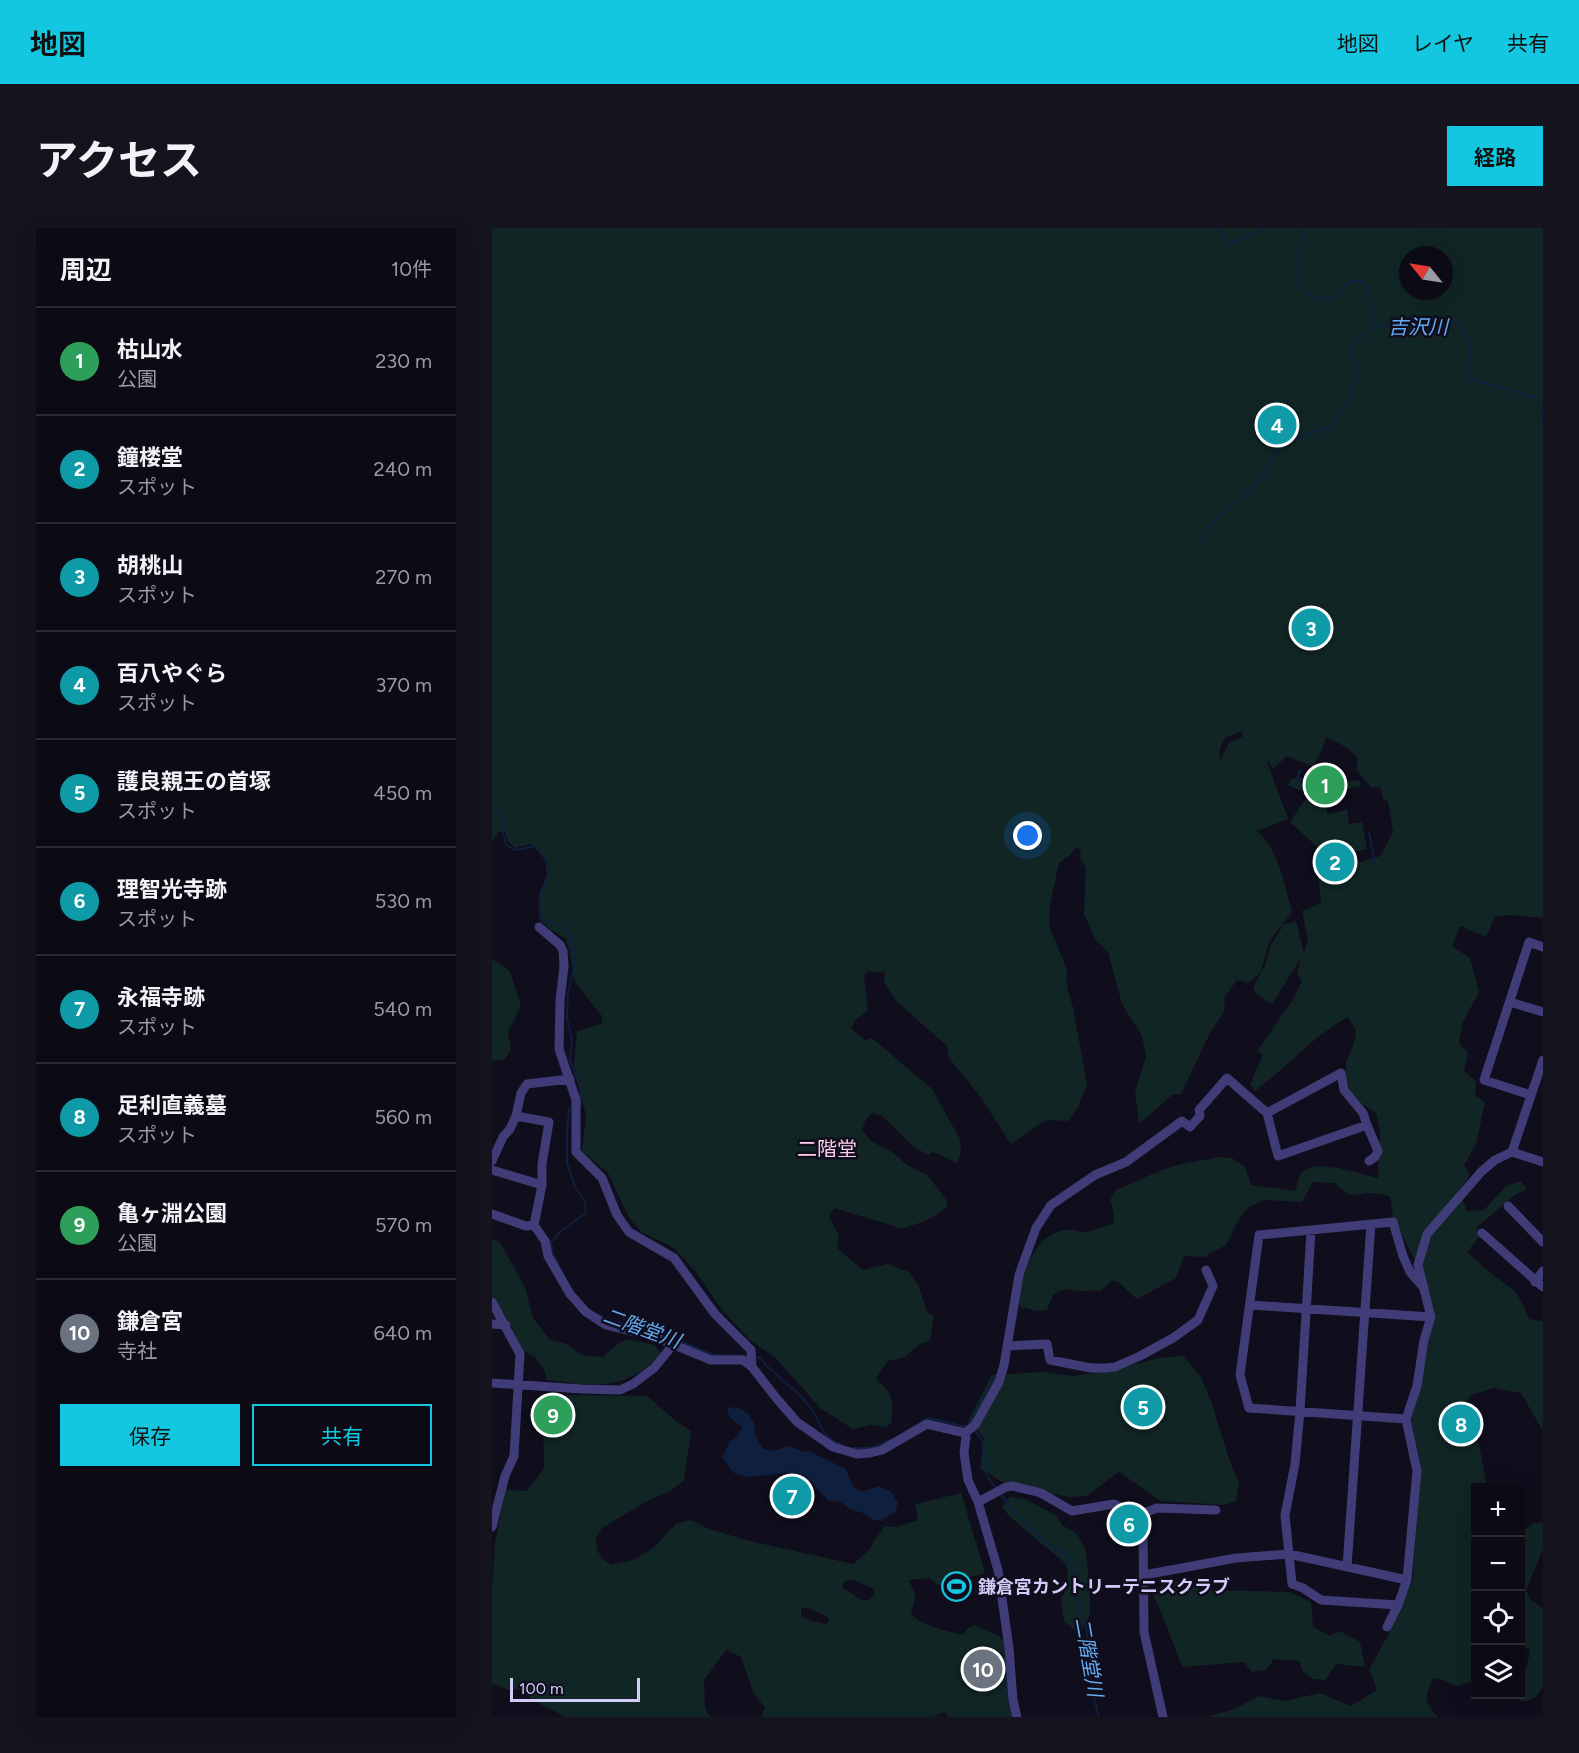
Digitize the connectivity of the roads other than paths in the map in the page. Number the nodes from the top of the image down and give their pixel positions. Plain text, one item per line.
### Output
1 (539, 927) dead end
2 (1543, 947) edge
3 (1510, 1002) junction
4 (1543, 1012) edge
5 (1543, 1059) edge
6 (570, 1079) junction
7 (1531, 1095) junction
8 (1267, 1113) junction
9 (516, 1116) junction
10 (1367, 1125) junction
11 (1512, 1152) junction
12 (492, 1161) edge
13 (1369, 1161) dead end
14 (1543, 1162) edge
15 (492, 1170) edge
16 (542, 1185) junction
17 (1508, 1206) dead end
18 (492, 1214) edge
19 (1371, 1224) junction
20 (537, 1230) junction
21 (1311, 1231) junction
22 (1482, 1233) dead end
23 (1543, 1242) edge
24 (1206, 1270) dead end
25 (1543, 1271) edge
26 (1539, 1285) edge
27 (1424, 1288) junction
28 (492, 1302) edge
29 (1250, 1305) junction
30 (1306, 1309) junction
31 (1365, 1312) junction
32 (1431, 1317) junction
33 (492, 1324) edge
34 (506, 1325) junction
35 (673, 1345) junction
36 (1007, 1346) junction
37 (752, 1367) junction
38 (492, 1383) edge
39 (517, 1385) junction
40 (1300, 1411) junction
41 (1358, 1414) junction
42 (1406, 1419) junction
43 (965, 1433) junction
44 (978, 1502) junction
45 (1216, 1510) dead end
46 (1139, 1515) junction
47 (492, 1527) edge
48 (1289, 1554) junction
49 (1347, 1567) junction
50 (1144, 1575) junction
51 (1407, 1580) junction
52 (1398, 1605) junction
53 (1387, 1627) dead end
54 (1017, 1717) edge
55 (1162, 1717) edge

1 - 6 street
2 - 3 street
3 - 4 street
3 - 7 street
5 - 7 street
6 - 9 street
6 - 37 street
7 - 11 street
8 - 10 street
8 - 10 street
8 - 36 street
9 - 12 street
9 - 16 street
10 - 13 street
11 - 14 street
11 - 27 street
15 - 16 street
16 - 20 street
17 - 23 street
18 - 20 street
19 - 21 street
19 - 27 street
19 - 31 street
20 - 35 street
21 - 29 street
21 - 30 street
22 - 26 street
24 - 36 street
25 - 26 street
27 - 32 street
28 - 34 street
29 - 30 street
29 - 40 street
30 - 31 street
30 - 40 street
31 - 32 street
31 - 41 street
32 - 42 street
33 - 34 street
34 - 39 street
35 - 37 street
35 - 39 street
36 - 43 street
37 - 43 street
38 - 39 street
39 - 47 street
40 - 41 street
40 - 48 street
41 - 42 street
41 - 49 street
42 - 51 street
43 - 44 street
44 - 46 street
44 - 54 street
45 - 46 street
46 - 50 street
48 - 49 street
48 - 50 street
48 - 52 street
49 - 51 street
50 - 55 street
51 - 52 street
52 - 53 street

